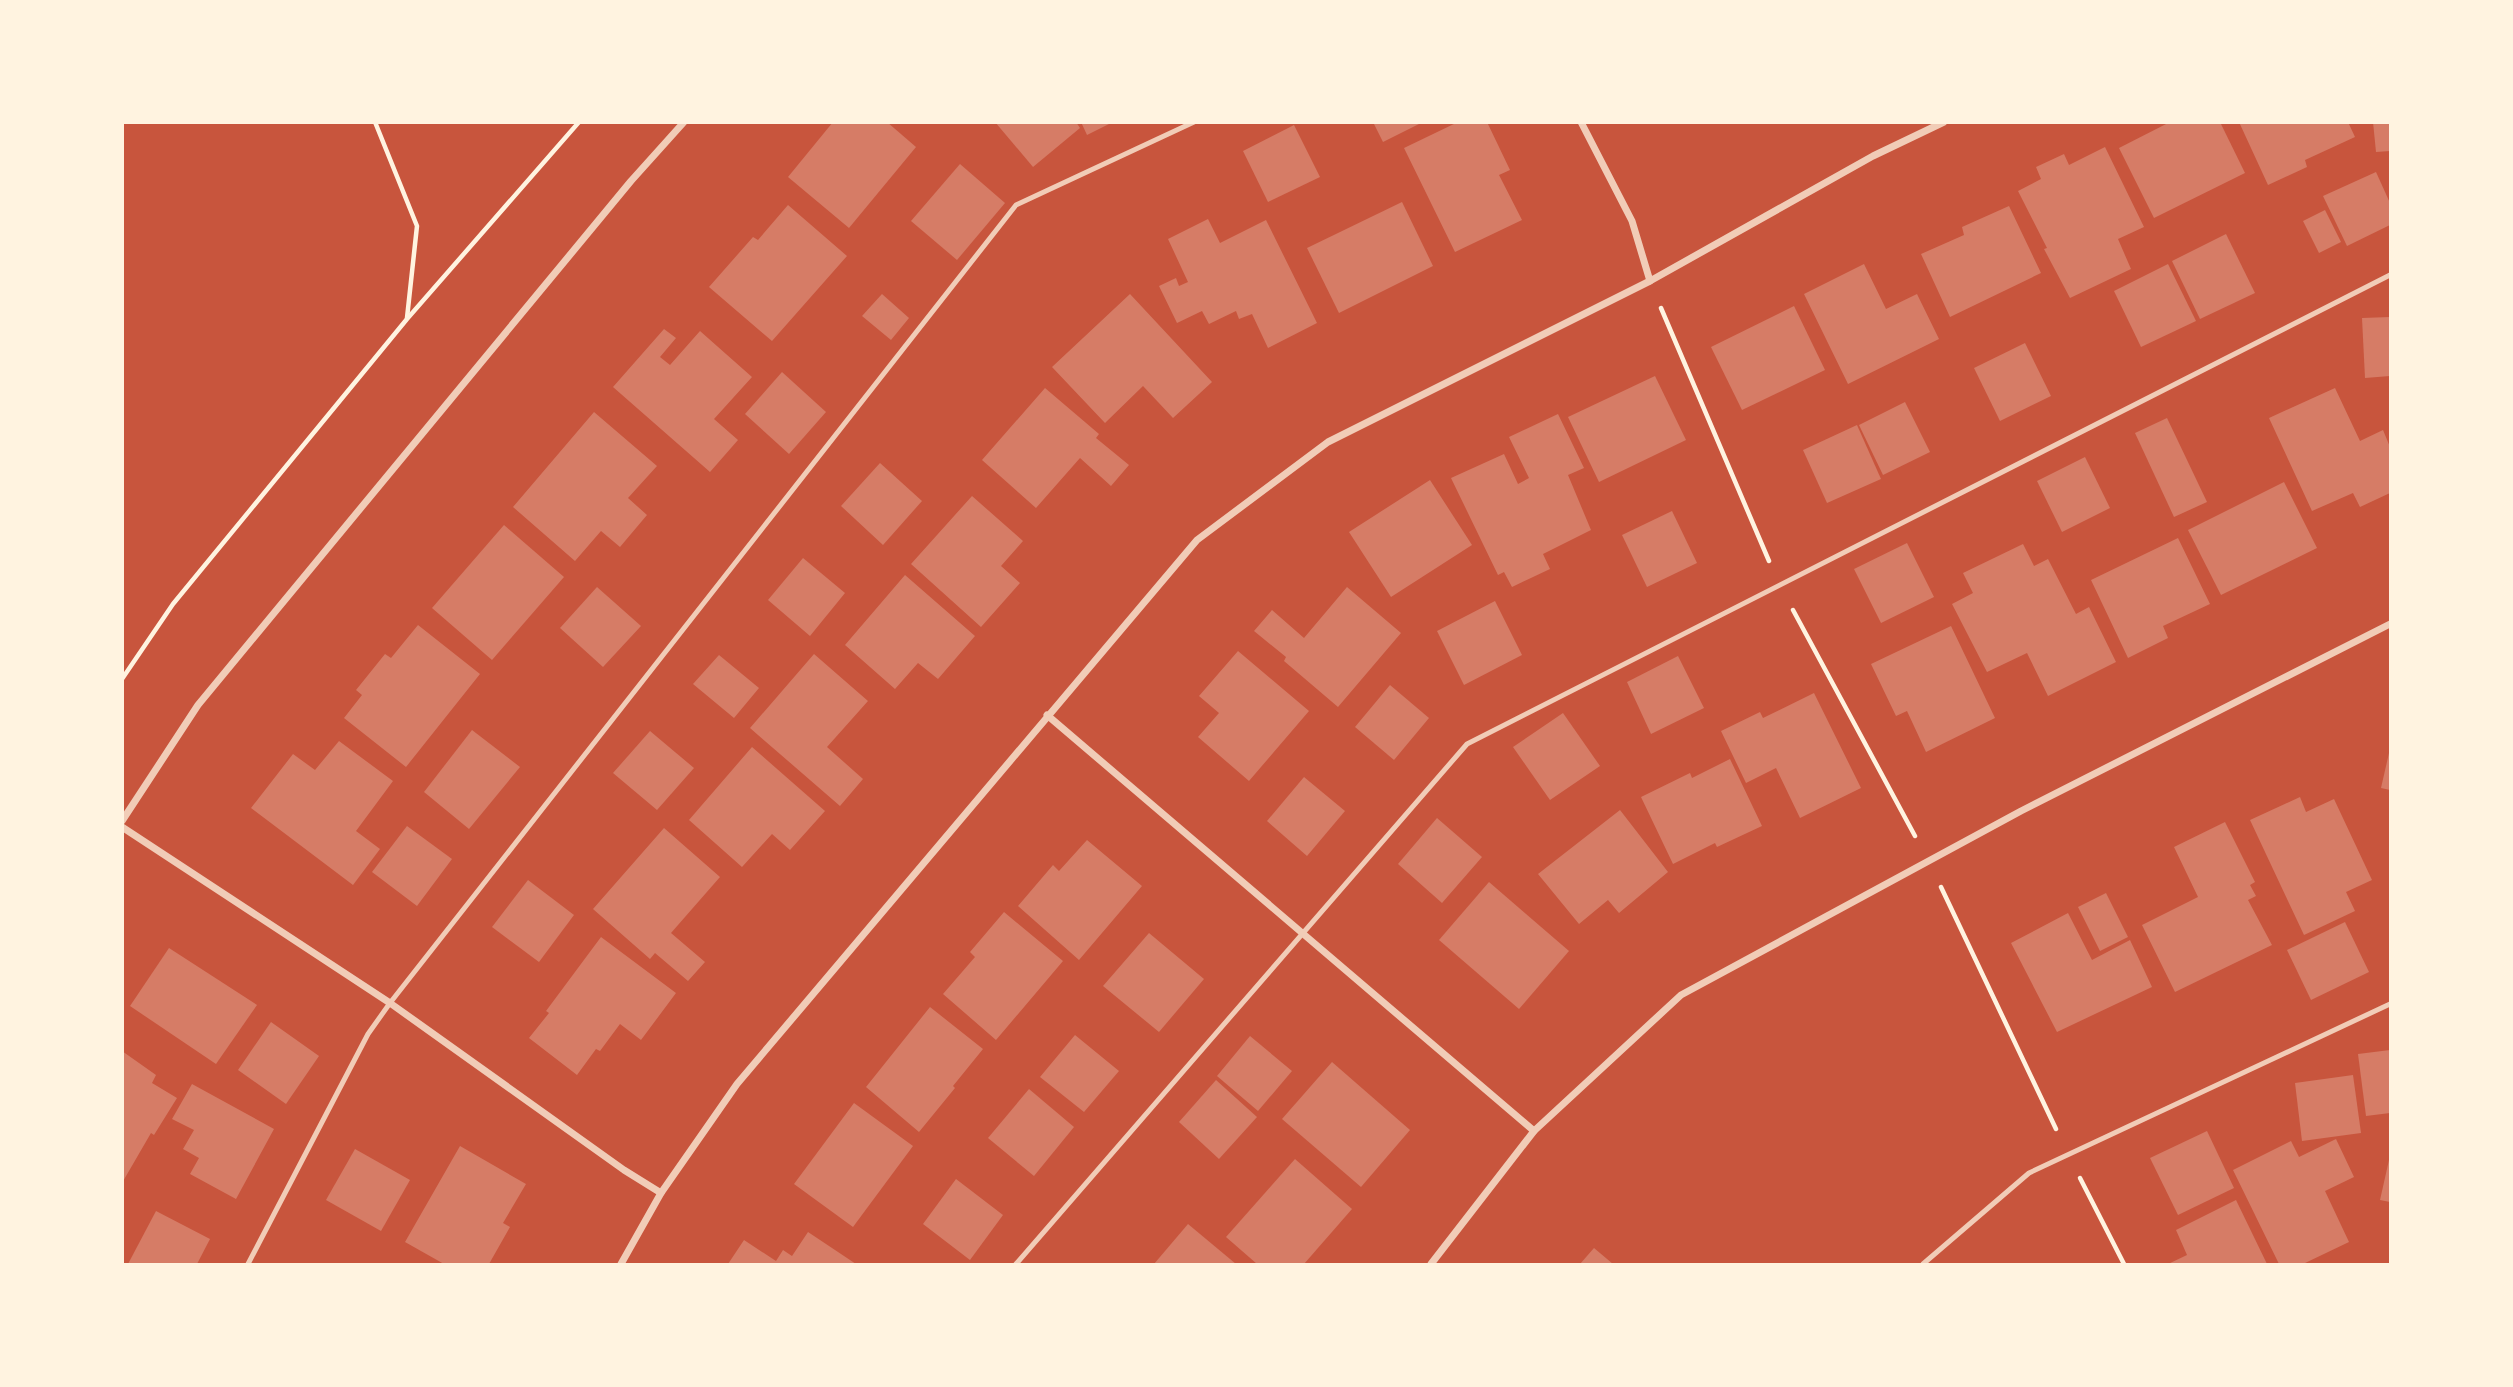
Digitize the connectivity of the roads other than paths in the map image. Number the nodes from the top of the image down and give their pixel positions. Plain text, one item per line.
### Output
1 (684, 122) edge
2 (1194, 122) edge
3 (1581, 122) edge
4 (1944, 122) edge
5 (2390, 275) edge
6 (1650, 281) junction
7 (2390, 624) edge
8 (1047, 715) junction
9 (122, 821) edge
10 (122, 827) edge
11 (1302, 932) junction
12 (390, 1003) junction
13 (2390, 1004) edge
14 (1534, 1131) junction
15 (661, 1193) junction
16 (248, 1265) edge
17 (621, 1265) edge
18 (1016, 1265) edge
19 (1432, 1265) edge
20 (1923, 1265) edge

1 - 9 street
2 - 12 lane
3 - 6 street
4 - 6 street
5 - 11 lane
6 - 8 street
7 - 14 street
8 - 11 street
8 - 15 street
10 - 12 street
11 - 14 street
11 - 18 lane
12 - 15 street
12 - 16 lane
13 - 20 lane
14 - 19 street
15 - 17 street

